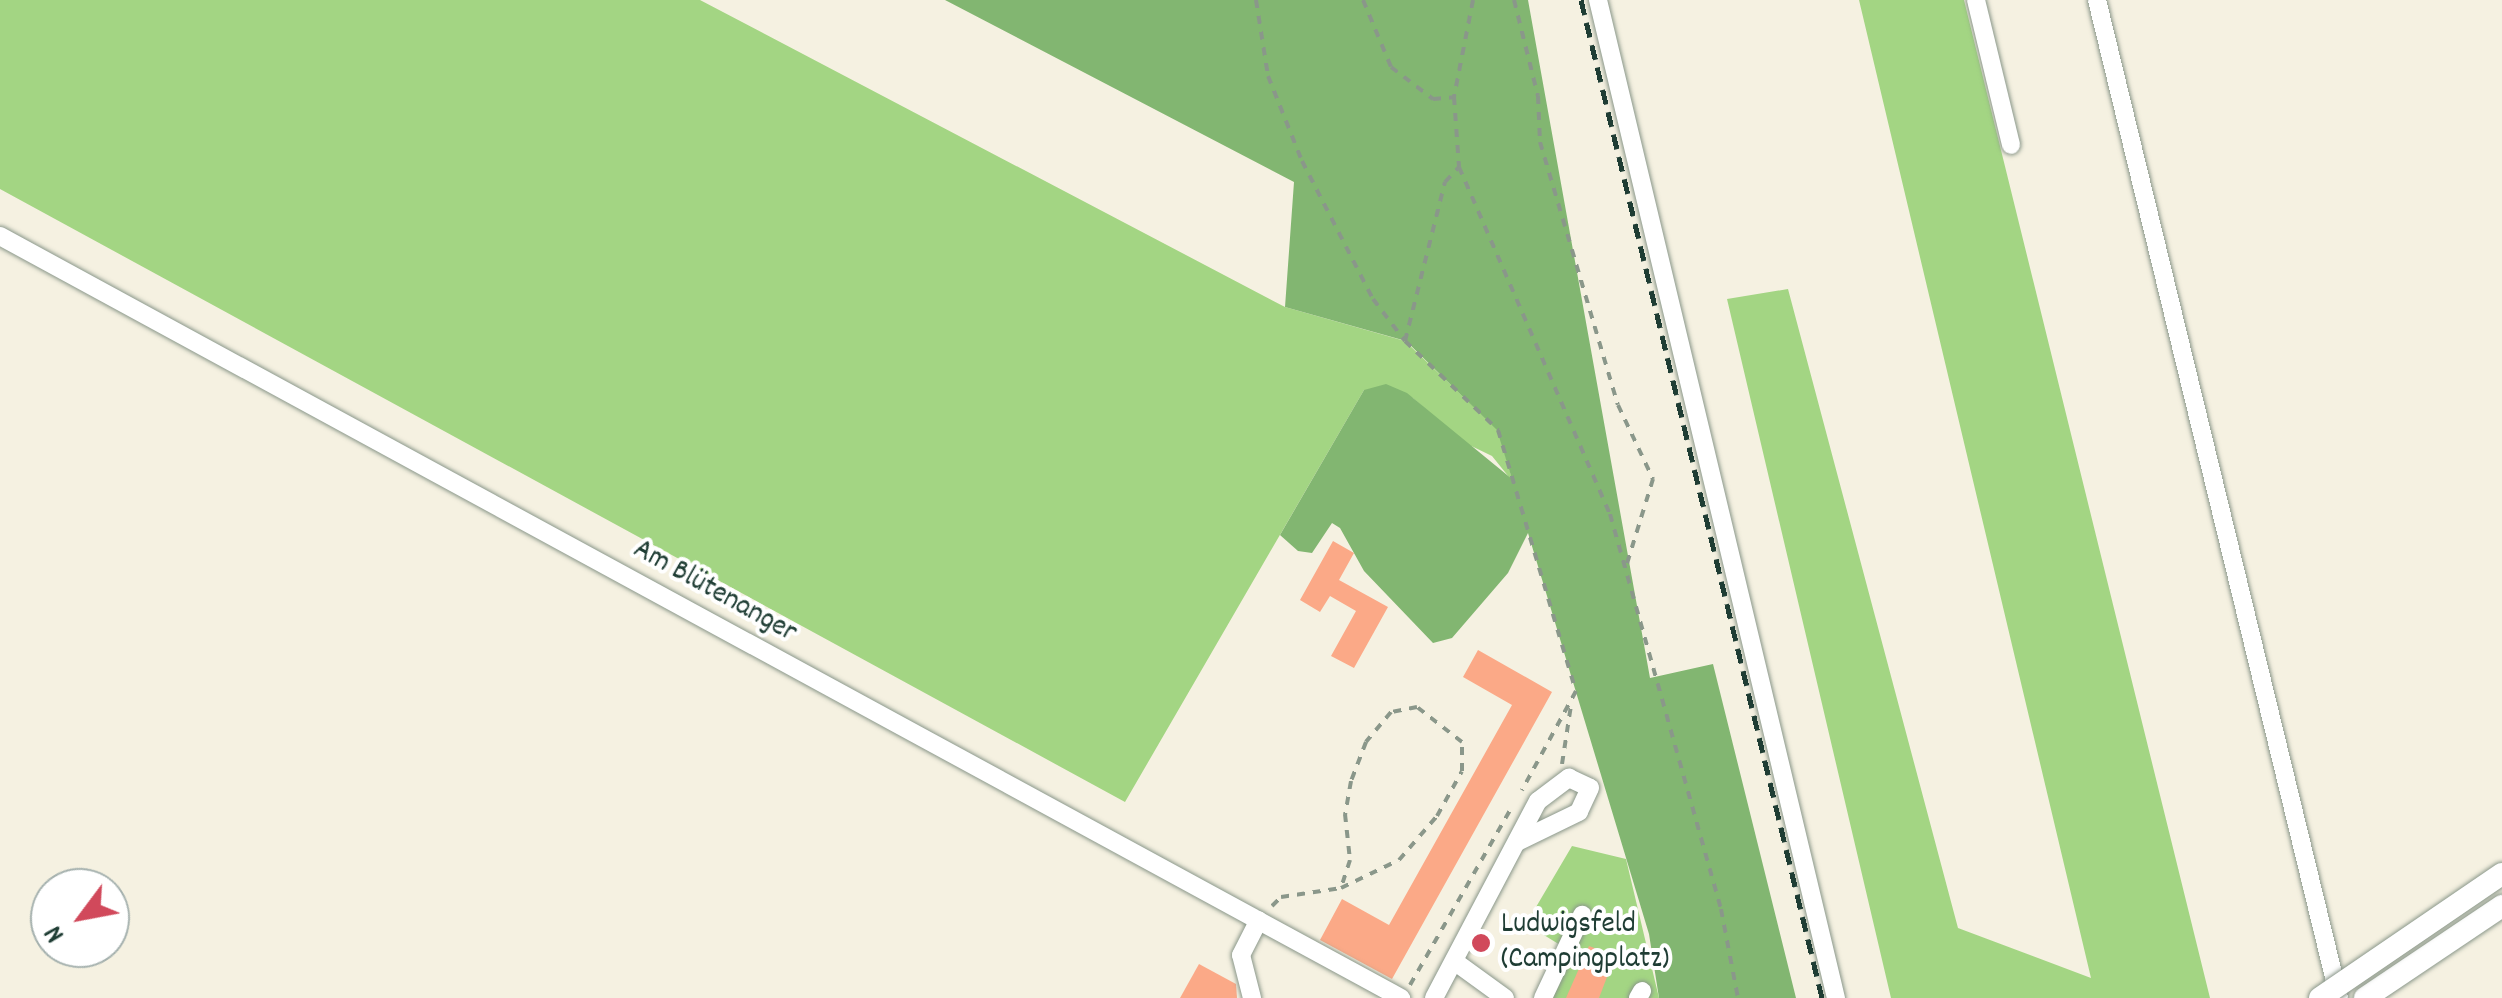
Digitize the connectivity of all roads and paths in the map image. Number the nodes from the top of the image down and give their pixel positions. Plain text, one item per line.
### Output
1 (1256, 0) edge
2 (1362, 0) edge
3 (1473, 0) edge
4 (1514, 0) edge
5 (1598, 0) edge
6 (1976, 0) edge
7 (2097, 0) edge
8 (1454, 97) junction
9 (2011, 145) dead end
10 (1459, 167) junction
11 (0, 236) edge
12 (1406, 341) junction
13 (1625, 572) junction
14 (1571, 705) junction
15 (1558, 781) junction
16 (1517, 842) junction
17 (2502, 874) edge
18 (1341, 888) junction
19 (2502, 906) edge
20 (1582, 915) dead end
21 (1258, 920) junction
22 (1454, 961) junction
23 (1252, 998) edge
24 (1402, 998) edge
25 (1434, 998) edge
26 (1505, 998) edge
27 (1543, 998) edge
28 (1738, 998) edge
29 (1836, 998) edge
30 (2320, 998) edge
31 (2339, 998) edge
32 (2365, 998) edge

1 - 12 path
2 - 8 path
3 - 8 path
4 - 13 path
5 - 29 street
6 - 9 street
7 - 31 street
8 - 10 path
10 - 12 path
10 - 13 path
11 - 21 street, Am Blütenanger
12 - 14 path
13 - 28 path
14 - 15 path
14 - 24 path
15 - 16 street
15 - 16 street
16 - 22 street
17 - 30 main road, bridge
18 - 18 path
18 - 21 path
19 - 32 main road
20 - 27 street
21 - 23 street
21 - 24 street, Am Blütenanger
22 - 25 street
22 - 26 street

